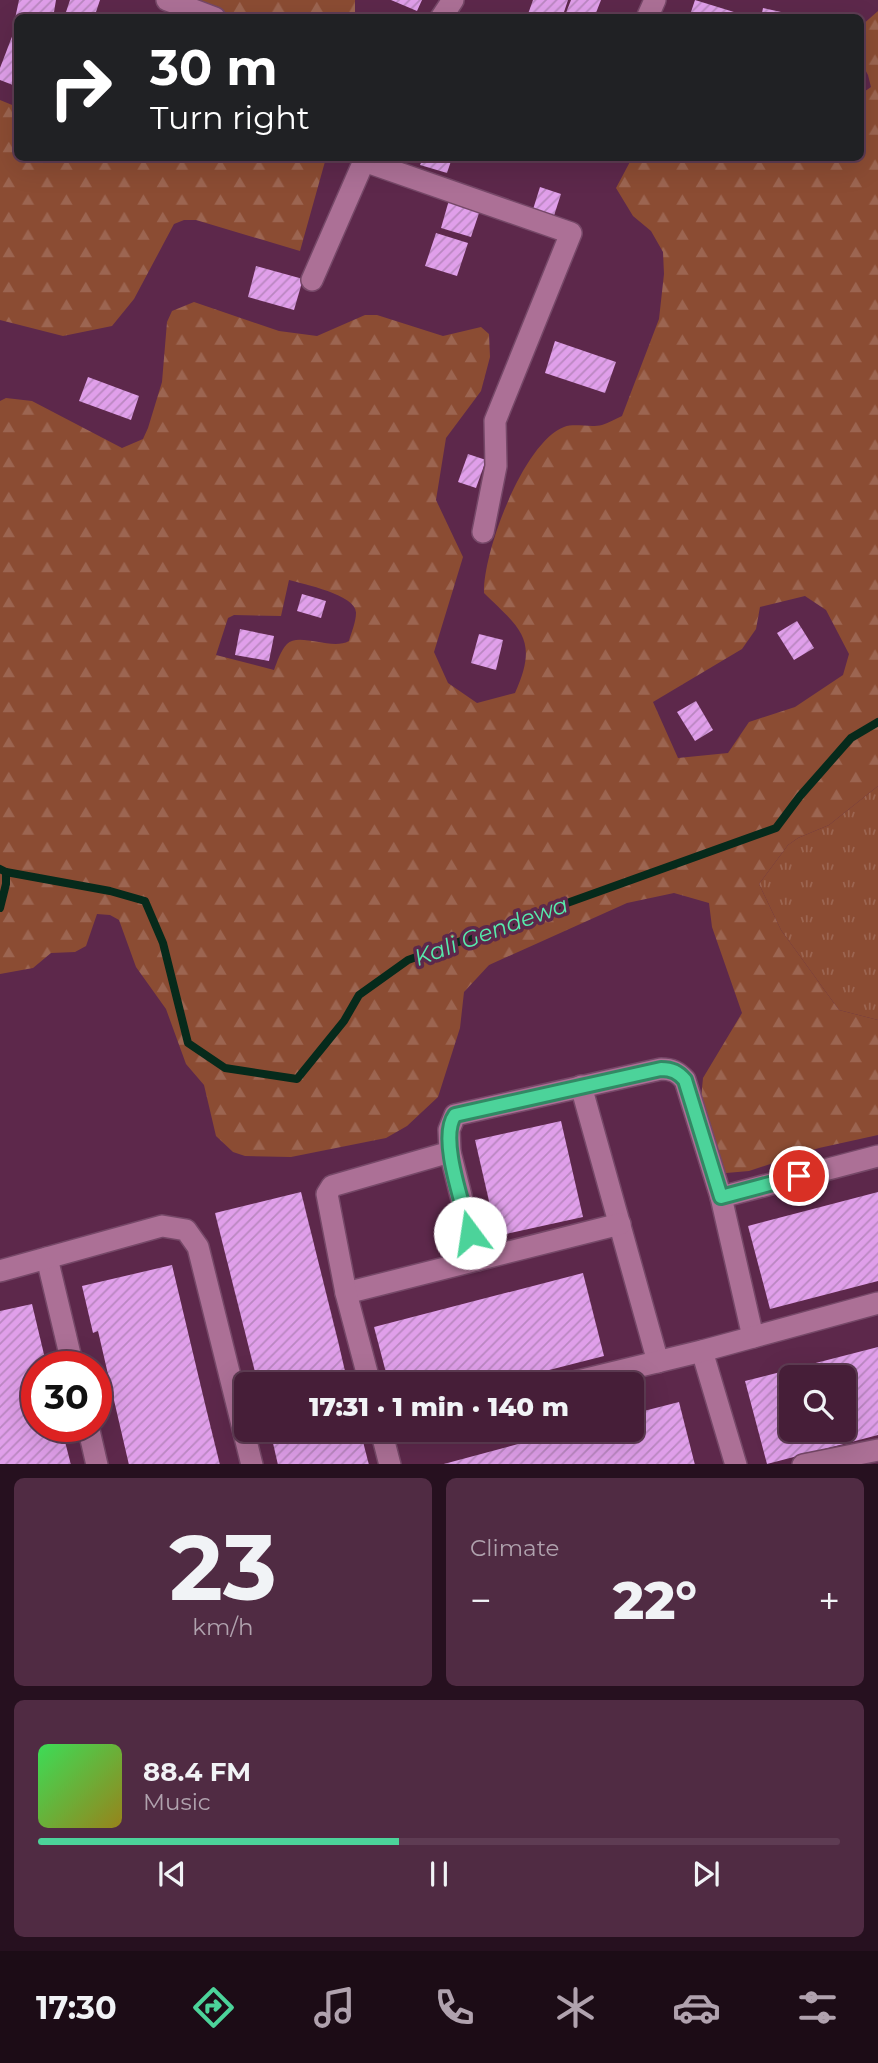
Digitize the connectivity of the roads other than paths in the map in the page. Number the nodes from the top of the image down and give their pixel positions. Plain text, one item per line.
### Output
1 (167, 0) edge
2 (204, 14) edge
3 (364, 161) edge
4 (371, 161) edge
5 (312, 281) dead end
6 (483, 532) dead end
7 (581, 1086) junction
8 (450, 1152) junction
9 (878, 1156) edge
10 (721, 1197) junction
11 (620, 1224) junction
12 (47, 1258) junction
13 (477, 1260) junction
14 (0, 1271) edge
15 (346, 1293) junction
16 (878, 1303) edge
17 (753, 1337) junction
18 (69, 1351) edge
19 (702, 1351) junction
20 (658, 1362) junction
21 (367, 1372) edge
22 (616, 1372) edge
23 (92, 1442) edge
24 (385, 1442) edge
25 (878, 1450) edge
26 (97, 1464) edge
27 (252, 1464) edge
28 (390, 1464) edge
29 (736, 1464) edge
30 (808, 1464) edge

1 - 2 street
3 - 5 street
4 - 6 street
7 - 8 street
7 - 10 street
7 - 11 street
8 - 13 street
8 - 15 street
9 - 10 street
10 - 17 street
11 - 13 street
11 - 20 street
12 - 14 street
12 - 18 street
12 - 27 street
13 - 15 street
15 - 21 street
16 - 17 street
17 - 19 street
19 - 20 street
19 - 29 street
20 - 22 street
23 - 26 street
24 - 28 street
25 - 30 street

